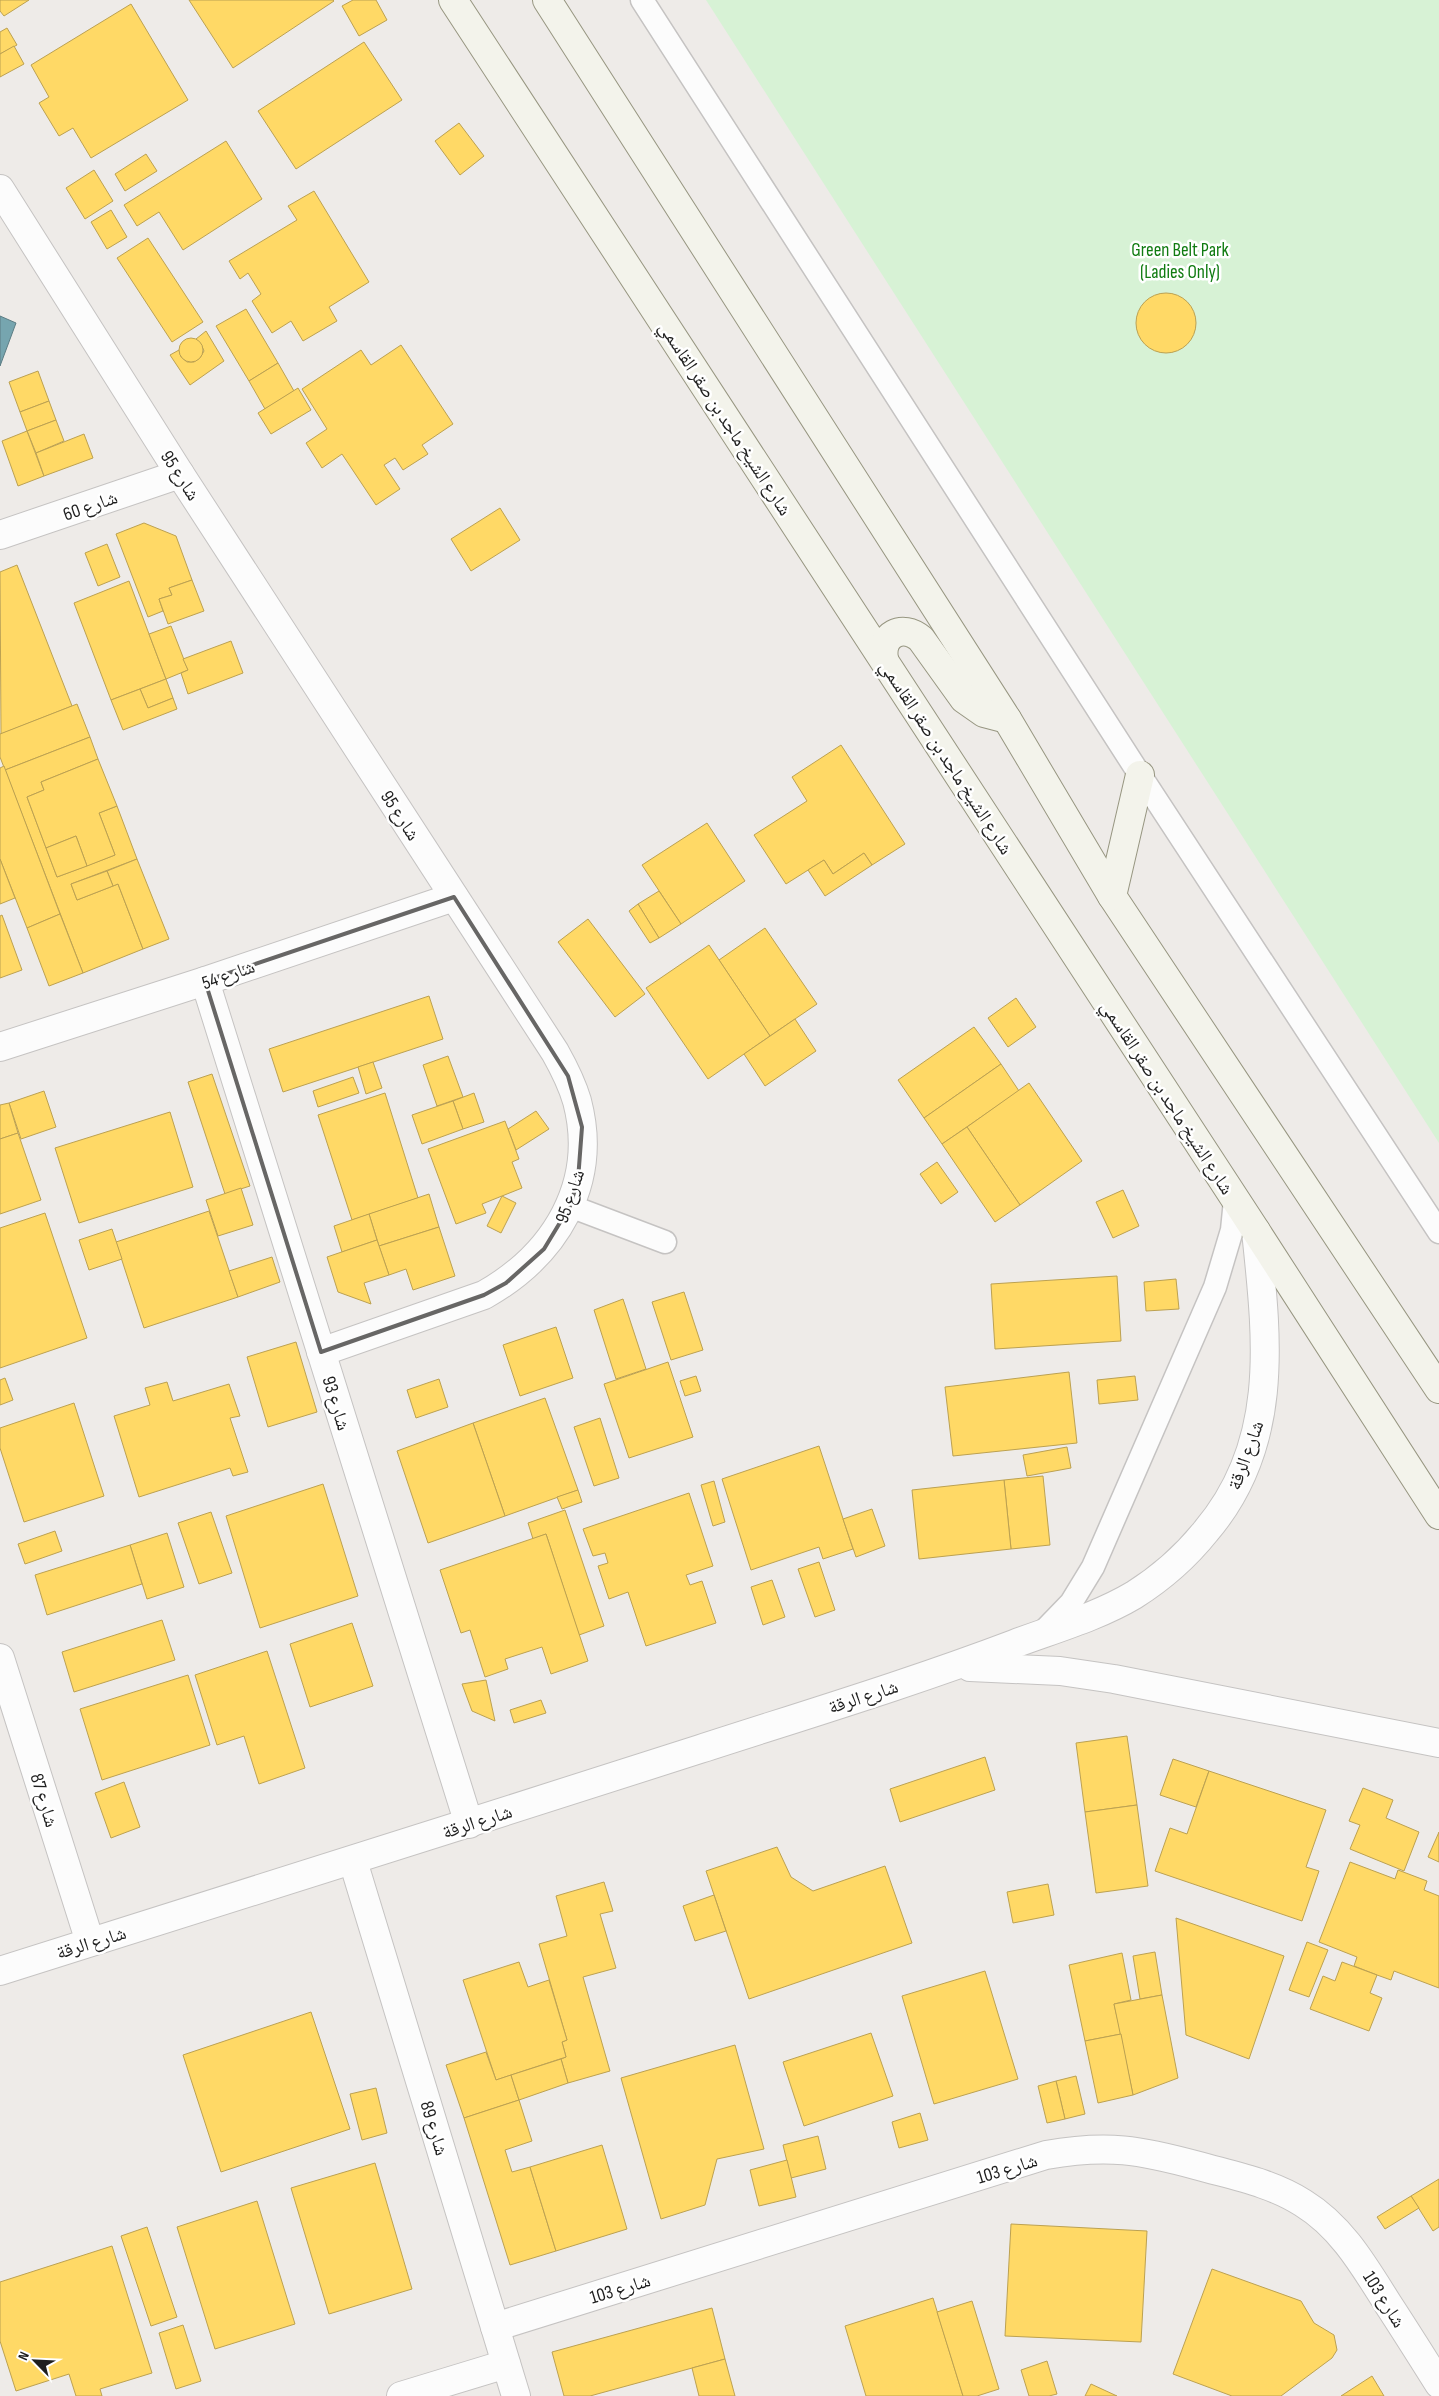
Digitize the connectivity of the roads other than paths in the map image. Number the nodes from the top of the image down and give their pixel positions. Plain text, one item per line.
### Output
1 (453, 0) edge
2 (547, 0) edge
3 (642, 0) edge
4 (0, 189) edge
5 (180, 474) junction
6 (0, 535) edge
7 (884, 660) junction
8 (1006, 719) junction
9 (1140, 775) junction
10 (1112, 896) junction
11 (454, 897) junction
12 (205, 981) junction
13 (0, 1047) edge
14 (1236, 1200) junction
15 (570, 1206) junction
16 (1256, 1231) junction
17 (1439, 1232) edge
18 (665, 1242) dead end
19 (321, 1352) junction
20 (1439, 1389) edge
21 (1439, 1516) edge
22 (1042, 1634) junction
23 (0, 1658) edge
24 (954, 1667) junction
25 (1439, 1743) edge
26 (469, 1824) junction
27 (353, 1861) junction
28 (90, 1942) junction
29 (0, 1971) edge
30 (495, 2327) junction
31 (506, 2364) junction
32 (1439, 2384) edge
33 (401, 2396) edge
34 (516, 2396) edge

1 - 7 main road, شارع الشيخ ماجد بن صقر القاسمي
2 - 8 main road
3 - 9 lane
4 - 5 street, شارع 95
5 - 6 street, شارع 60
5 - 11 street, شارع 95
7 - 8 main road
7 - 14 main road, شارع الشيخ ماجد بن صقر القاسمي
8 - 10 main road
9 - 10 main road
9 - 17 lane
10 - 20 main road
11 - 12 street, شارع 54
11 - 15 street, شارع 95
12 - 13 street, شارع 54
12 - 19 street, شارع 93
14 - 16 main road, شارع الشيخ ماجد بن صقر القاسمي
14 - 22 lane
15 - 18 lane
15 - 19 street, شارع 95
16 - 21 main road, شارع الشيخ ماجد بن صقر القاسمي
16 - 22 street, شارع الرقة
19 - 26 street, شارع 93
22 - 24 street, شارع الرقة
23 - 28 street, شارع 87
24 - 25 street, شارع الرقة
24 - 26 street, شارع الرقة
26 - 27 street, شارع الرقة
27 - 28 street, شارع الرقة
27 - 30 street, شارع 89
28 - 29 street, شارع الرقة
30 - 31 street, شارع 89
30 - 32 street, شارع 103
31 - 33 street
31 - 34 street, شارع 89

